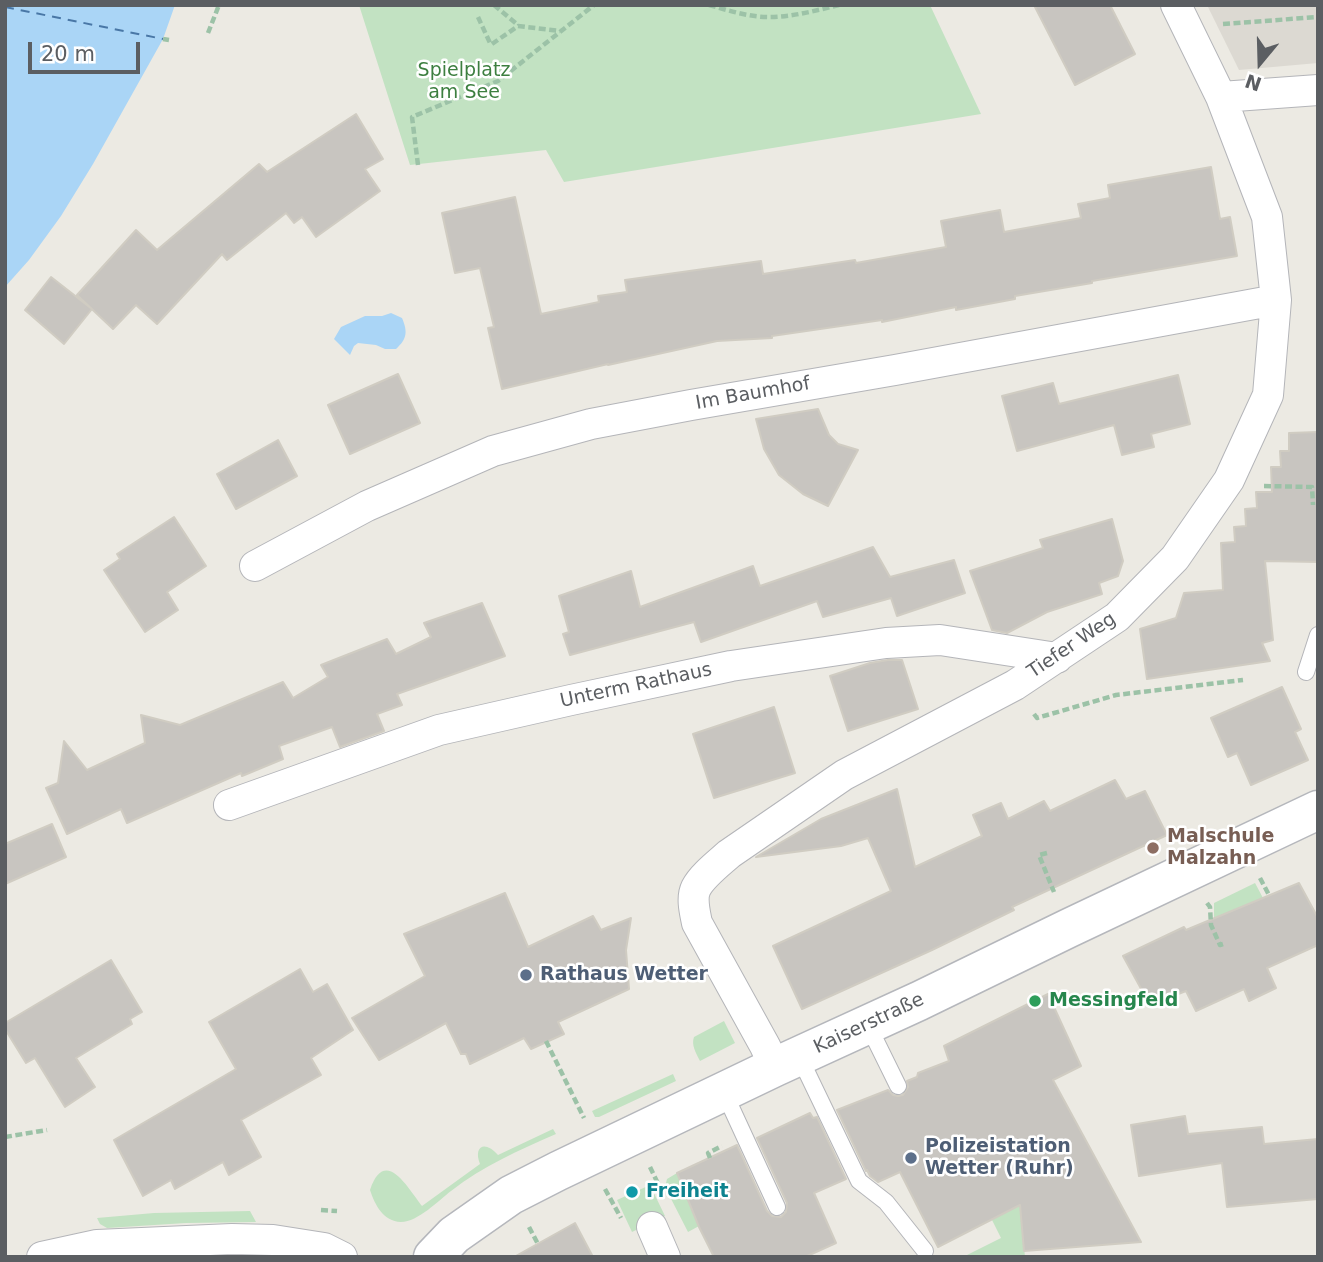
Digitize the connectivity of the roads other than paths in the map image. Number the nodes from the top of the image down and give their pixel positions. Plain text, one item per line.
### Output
1 (1182, 16) edge
2 (1318, 90) edge
3 (1221, 97) junction
4 (1276, 300) junction
5 (255, 566) dead end
6 (1318, 635) edge
7 (1057, 657) junction
8 (1306, 672) dead end
9 (229, 805) dead end
10 (1318, 810) edge
11 (868, 1025) junction
12 (787, 1062) junction
13 (898, 1086) dead end
14 (723, 1091) junction
15 (777, 1207) dead end
16 (652, 1227) road end
17 (98, 1251) edge
18 (925, 1251) dead end
19 (42, 1257) edge
20 (342, 1257) edge
21 (432, 1257) edge
22 (665, 1257) edge

1 - 3 street, Tiefer Weg
2 - 3 street
3 - 4 street, Tiefer Weg
4 - 5 street, Im Baumhof
4 - 7 street, Tiefer Weg
6 - 8 lane
7 - 9 street, Unterm Rathaus
7 - 12 street, Tiefer Weg
10 - 11 main road, Kaiserstraße
11 - 12 main road, Kaiserstraße
11 - 13 lane
12 - 14 main road, Kaiserstraße
12 - 18 lane
14 - 15 lane
14 - 21 main road, Kaiserstraße
16 - 22 street
17 - 19 street
17 - 20 street

